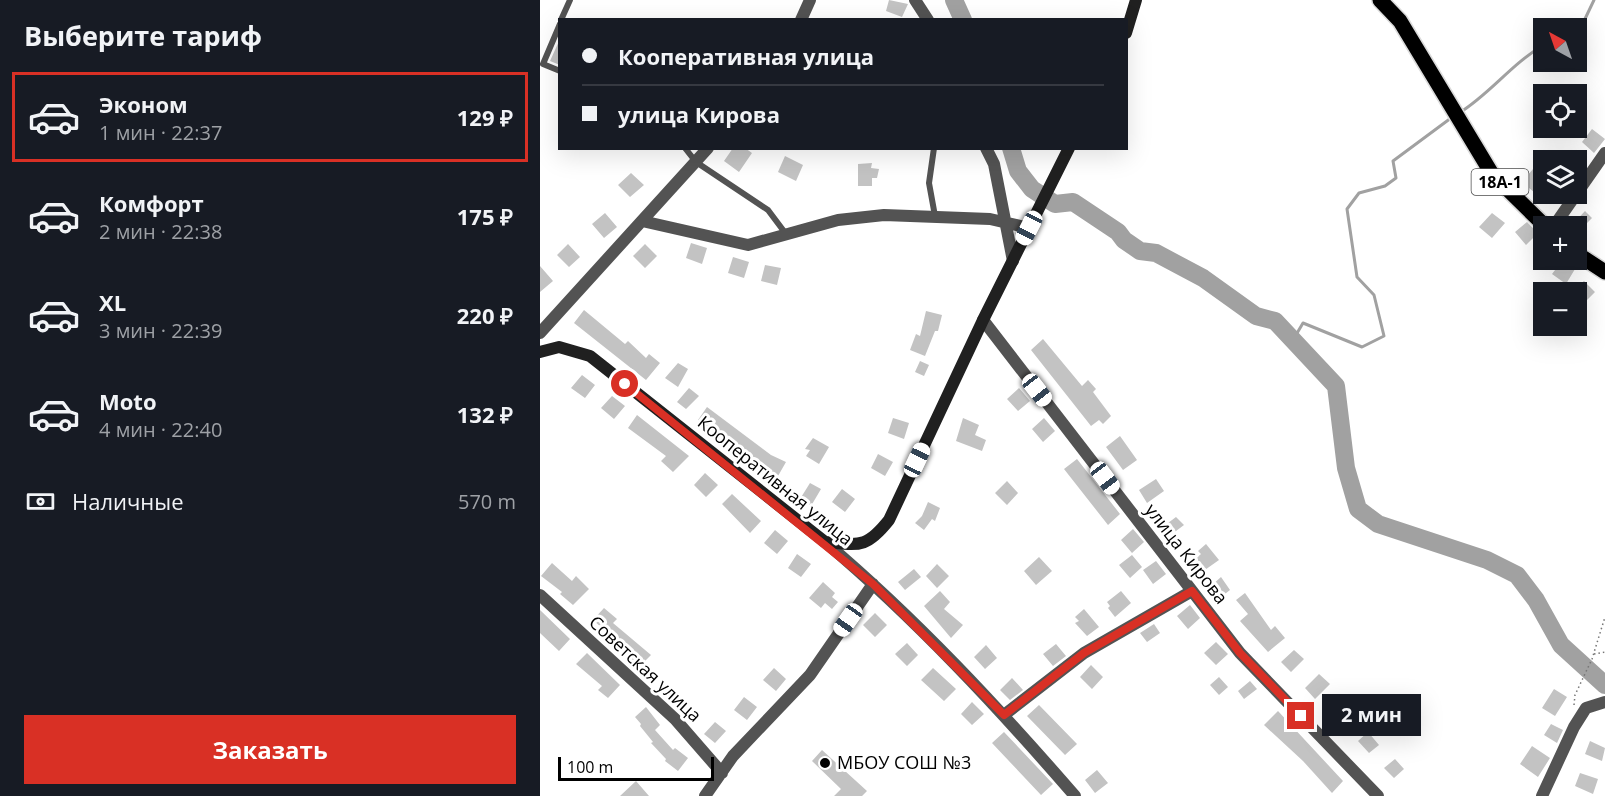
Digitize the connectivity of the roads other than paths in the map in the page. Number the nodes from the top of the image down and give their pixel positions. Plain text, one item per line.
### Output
1 (570, 0) edge
2 (810, 0) edge
3 (915, 0) edge
4 (1136, 0) edge
5 (1380, 0) edge
6 (562, 18) edge
7 (802, 18) edge
8 (927, 18) edge
9 (1128, 26) edge
10 (558, 29) edge
11 (558, 69) edge
12 (687, 150) edge
13 (706, 150) edge
14 (934, 150) edge
15 (987, 150) edge
16 (1068, 150) edge
17 (1605, 153) edge
18 (696, 162) junction
19 (1535, 216) edge
20 (1561, 216) edge
21 (935, 217) junction
22 (642, 221) junction
23 (1005, 222) junction
24 (1030, 225) junction
25 (786, 234) junction
26 (1587, 260) edge
27 (1012, 261) junction
28 (1605, 272) edge
29 (983, 320) junction
30 (540, 333) edge
31 (540, 352) edge
32 (825, 543) junction
33 (873, 584) junction
34 (1192, 591) junction
35 (540, 595) edge
36 (1605, 702) edge
37 (1004, 715) junction
38 (722, 773) junction
39 (705, 796) edge
40 (1076, 796) edge
41 (1378, 796) edge
42 (1542, 796) edge

1 - 6 lane
2 - 7 street
3 - 8 street
4 - 9 street
5 - 19 main road, 18А-1
10 - 11 lane
12 - 18 lane
13 - 18 street
14 - 21 lane
15 - 23 street
16 - 24 street
17 - 20 street
18 - 22 street
18 - 25 lane
21 - 23 street
21 - 25 street
22 - 25 street
22 - 30 street
23 - 24 street
23 - 27 street
24 - 27 street
26 - 28 main road
27 - 29 street
29 - 32 street
29 - 34 street, улица Кирова
31 - 32 street, Кооперативная улица
32 - 33 street, Кооперативная улица
33 - 37 street, Кооперативная улица
33 - 38 street
34 - 37 street
34 - 41 street, улица Кирова
35 - 38 street, Советская улица
36 - 42 street
37 - 40 street, Кооперативная улица
38 - 39 street

